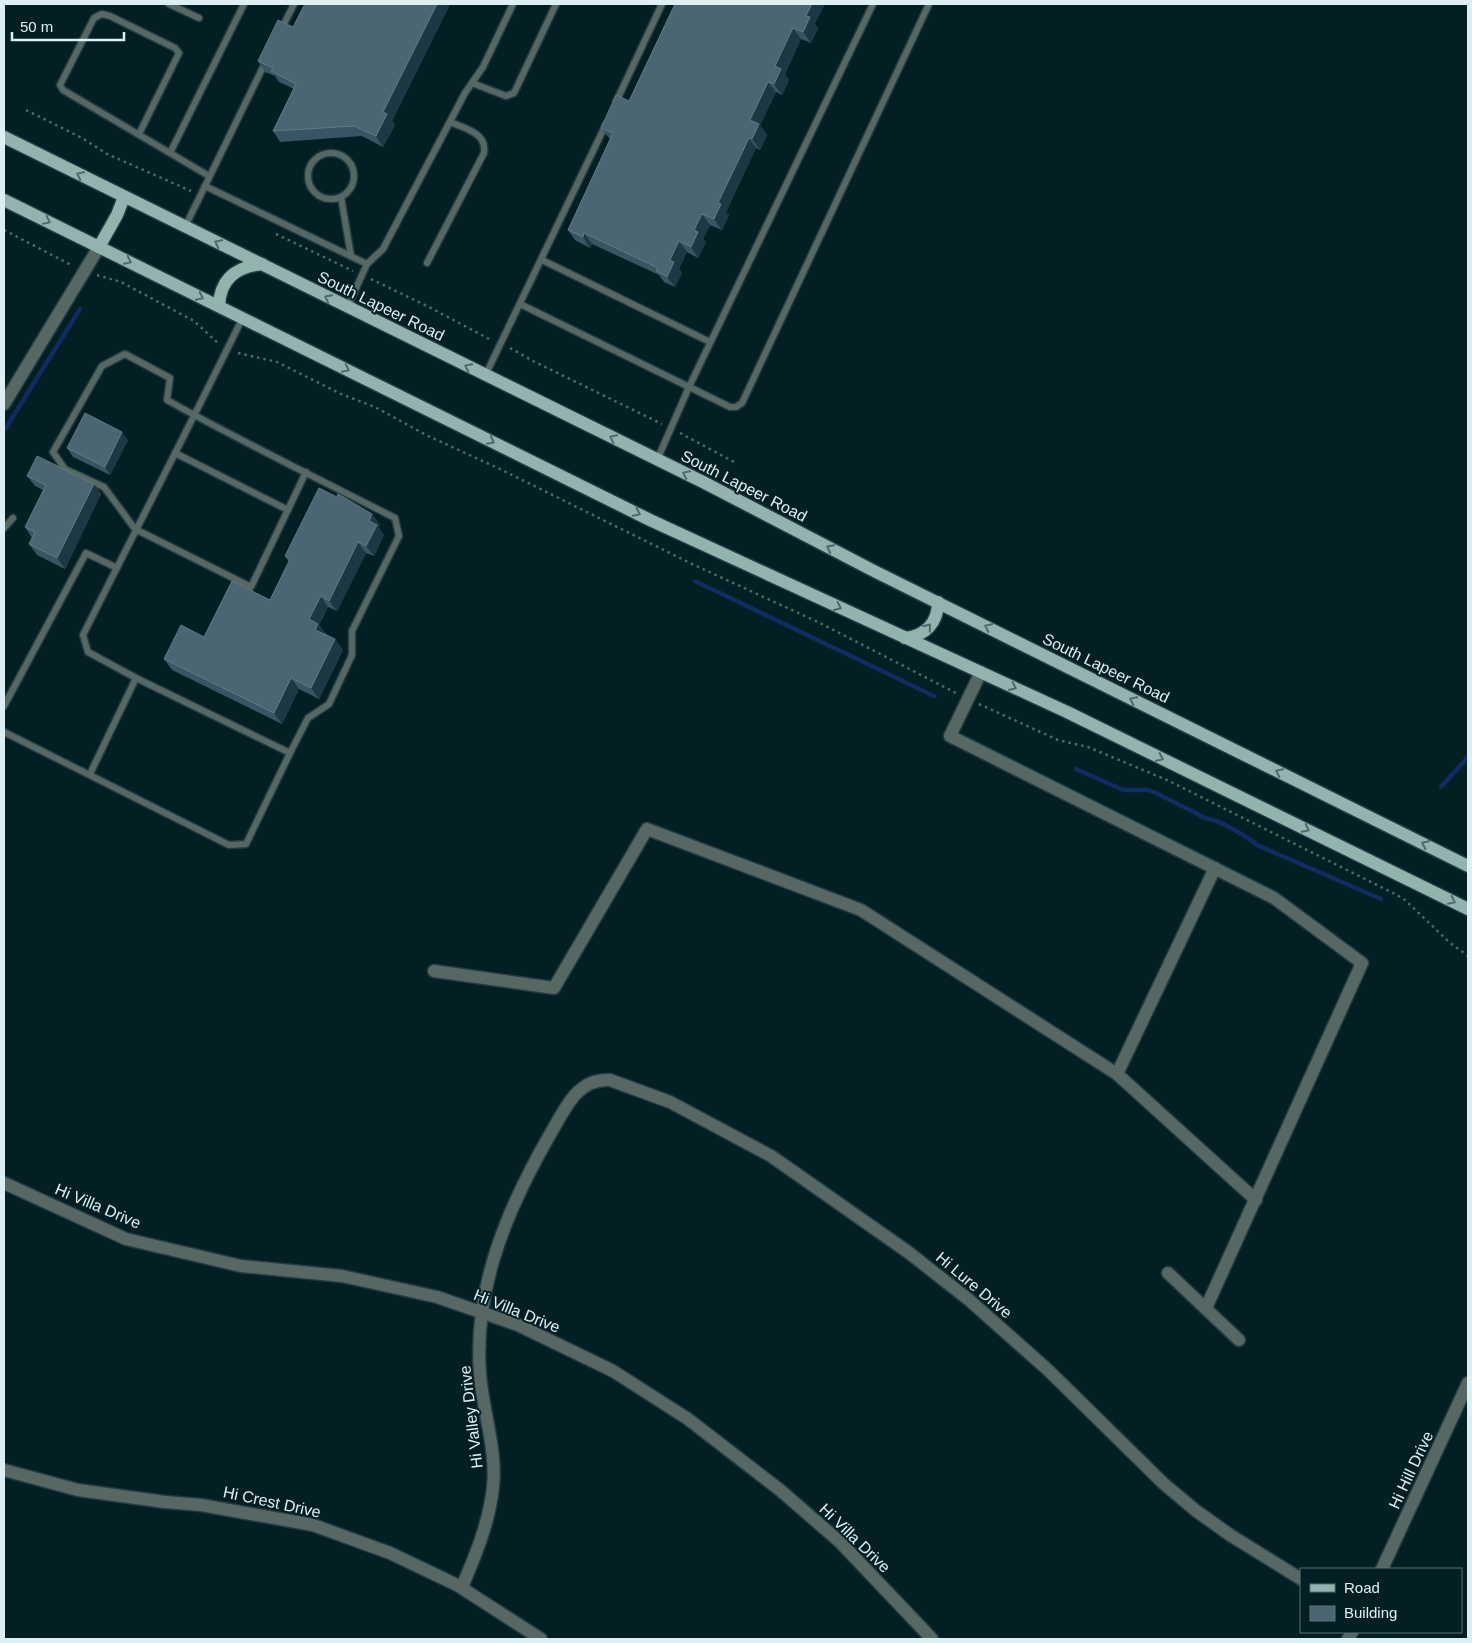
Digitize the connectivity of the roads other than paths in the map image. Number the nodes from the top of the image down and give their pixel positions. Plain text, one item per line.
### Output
1 (169, 4) edge
2 (244, 4) edge
3 (294, 4) edge
4 (514, 4) edge
5 (556, 4) edge
6 (662, 4) edge
7 (872, 4) edge
8 (929, 4) edge
9 (199, 18) dead end
10 (277, 38) edge
11 (269, 55) edge
12 (472, 82) junction
13 (613, 110) edge
14 (608, 119) edge
15 (450, 122) junction
16 (139, 134) junction
17 (4, 137) edge
18 (170, 153) junction
19 (209, 176) junction
20 (206, 186) junction
21 (124, 197) junction
22 (341, 197) junction
23 (4, 200) edge
24 (185, 227) junction
25 (99, 247) junction
26 (351, 256) junction
27 (542, 260) junction
28 (427, 263) dead end
29 (262, 264) junction
30 (367, 264) junction
31 (520, 304) junction
32 (219, 306) junction
33 (347, 308) junction
34 (243, 318) junction
35 (710, 342) junction
36 (485, 376) junction
37 (689, 388) junction
38 (4, 404) edge
39 (194, 415) junction
40 (175, 453) junction
41 (657, 460) junction
42 (306, 472) junction
43 (288, 510) junction
44 (13, 518) dead end
45 (4, 528) edge
46 (135, 529) junction
47 (116, 568) junction
48 (938, 602) junction
49 (905, 638) junction
50 (981, 672) junction
51 (136, 678) junction
52 (4, 706) edge
53 (4, 732) edge
54 (290, 753) junction
55 (90, 774) junction
56 (1468, 866) edge
57 (1215, 868) junction
58 (1468, 909) edge
59 (434, 971) dead end
60 (1117, 1074) junction
61 (586, 1083) joint
62 (4, 1183) edge
63 (1256, 1200) junction
64 (1168, 1273) dead end
65 (1206, 1308) junction
66 (483, 1313) junction
67 (1239, 1340) dead end
68 (1468, 1383) edge
69 (4, 1470) edge
70 (1382, 1568) edge
71 (1300, 1578) edge
72 (462, 1588) junction
73 (541, 1639) edge
74 (932, 1639) edge

1 - 9 lane
2 - 18 lane
3 - 10 lane
4 - 12 lane
5 - 12 lane
6 - 13 lane
7 - 35 lane
8 - 37 lane
11 - 19 lane
12 - 15 lane
14 - 27 lane
15 - 28 lane
15 - 30 lane
16 - 16 lane
16 - 18 lane
21 -> 17 main road, South Lapeer Road
18 - 19 lane
19 - 20 lane
20 - 24 lane
20 - 26 lane
21 - 24 main road, South Lapeer Road
21 - 25 main road
22 - 22 lane
22 - 26 lane
23 -> 25 main road
29 -> 24 main road, South Lapeer Road
25 -> 32 main road
25 - 38 street
26 - 30 lane
27 - 31 lane
27 - 35 lane
29 - 32 main road
33 -> 29 main road, South Lapeer Road
30 - 33 lane
31 - 36 lane
31 - 37 lane
32 - 34 main road
36 -> 33 main road, South Lapeer Road
34 - 39 lane
34 -> 49 main road
35 - 37 lane
41 -> 36 main road, South Lapeer Road
37 - 41 lane
39 - 40 lane
39 - 42 lane
39 - 46 lane
40 - 43 lane
40 - 46 lane
48 -> 41 main road, South Lapeer Road
42 - 43 lane
42 - 54 lane
43 - 46 lane
44 - 45 lane
46 - 47 lane
47 - 51 lane
47 - 52 lane
49 -> 48 main road
56 -> 48 main road, South Lapeer Road
49 - 50 main road
50 - 57 street
50 -> 58 main road
51 - 54 lane
51 - 55 lane
53 - 55 lane
54 - 55 lane
57 - 60 street
57 - 63 street
59 - 60 street
60 - 63 street
61 - 66 street, Hi Valley Drive
61 - 71 street, Hi Lure Drive
62 - 66 street, Hi Villa Drive
63 - 65 street
64 - 65 street
65 - 67 street
66 - 72 street, Hi Valley Drive
66 - 74 street, Hi Villa Drive
68 - 70 street, Hi Hill Drive
69 - 72 street, Hi Crest Drive
72 - 73 street, Hi Crest Drive

